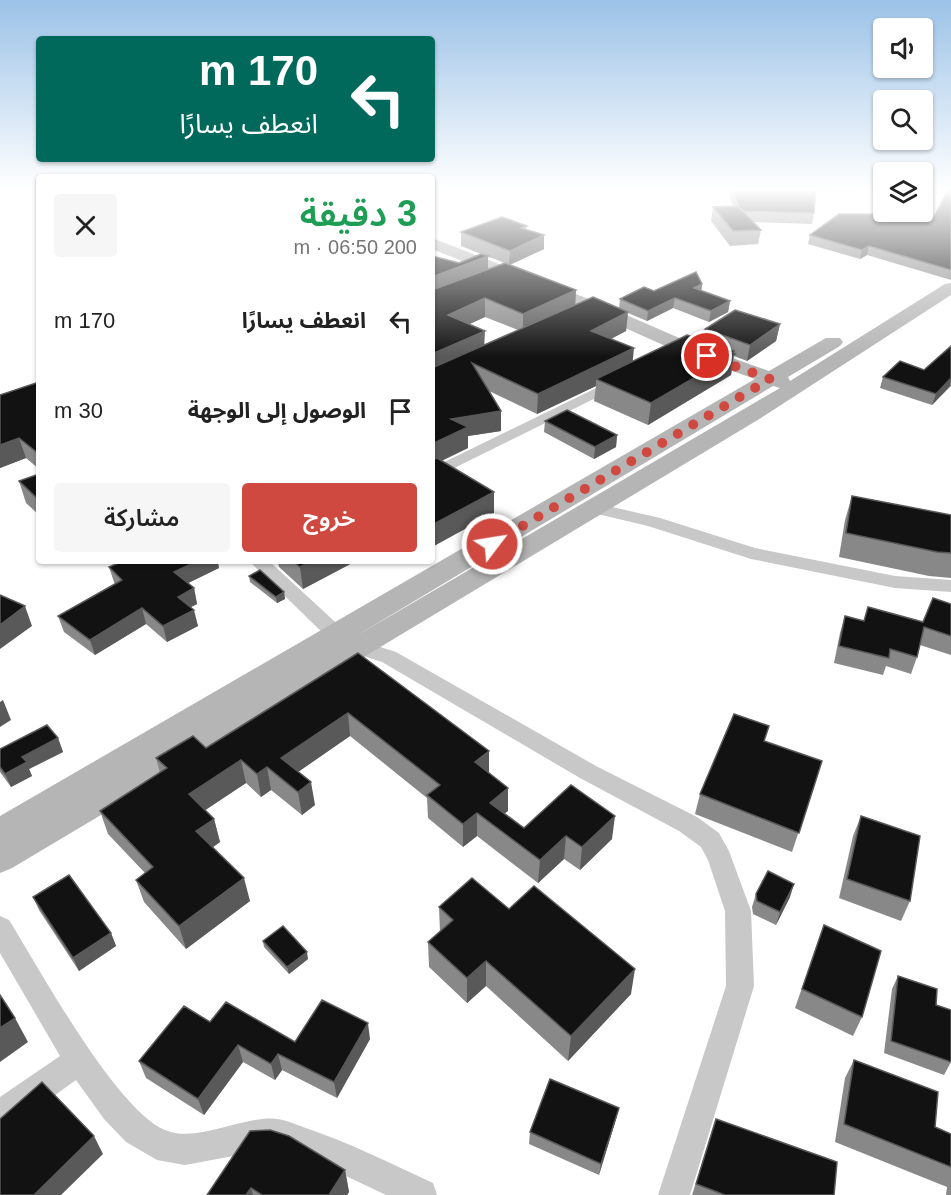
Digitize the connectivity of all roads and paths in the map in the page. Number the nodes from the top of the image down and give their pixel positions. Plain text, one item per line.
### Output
1 (439, 246) edge
2 (506, 273) junction
3 (951, 274) edge
4 (485, 281) edge
5 (951, 288) edge
6 (593, 307) junction
7 (899, 311) junction
8 (572, 317) edge
9 (686, 348) junction
10 (664, 358) edge
11 (633, 374) edge
12 (770, 379) junction
13 (796, 387) junction
14 (435, 473) edge
15 (570, 498) junction
16 (595, 508) junction
17 (261, 564) edge
18 (951, 586) edge
19 (338, 636) junction
20 (361, 648) junction
21 (0, 833) edge
22 (0, 858) edge
23 (0, 928) edge
24 (80, 1060) junction
25 (0, 1116) edge
26 (421, 1195) edge
27 (674, 1195) edge

1 - 2 main road
2 - 4 street
2 - 6 main road
3 - 7 main road
5 - 7 main road
6 - 8 street
6 - 9 main road
7 - 12 main road
7 - 13 main road
9 - 10 street
9 - 12 main road
11 - 14 street
12 - 13 main road
12 - 15 main road
13 - 16 main road
15 - 16 main road
15 - 19 main road
16 - 18 street
16 - 20 main road
17 - 19 street
19 - 20 street
19 - 21 main road
20 - 22 main road
20 - 27 street
23 - 24 street
24 - 25 street
24 - 26 street

